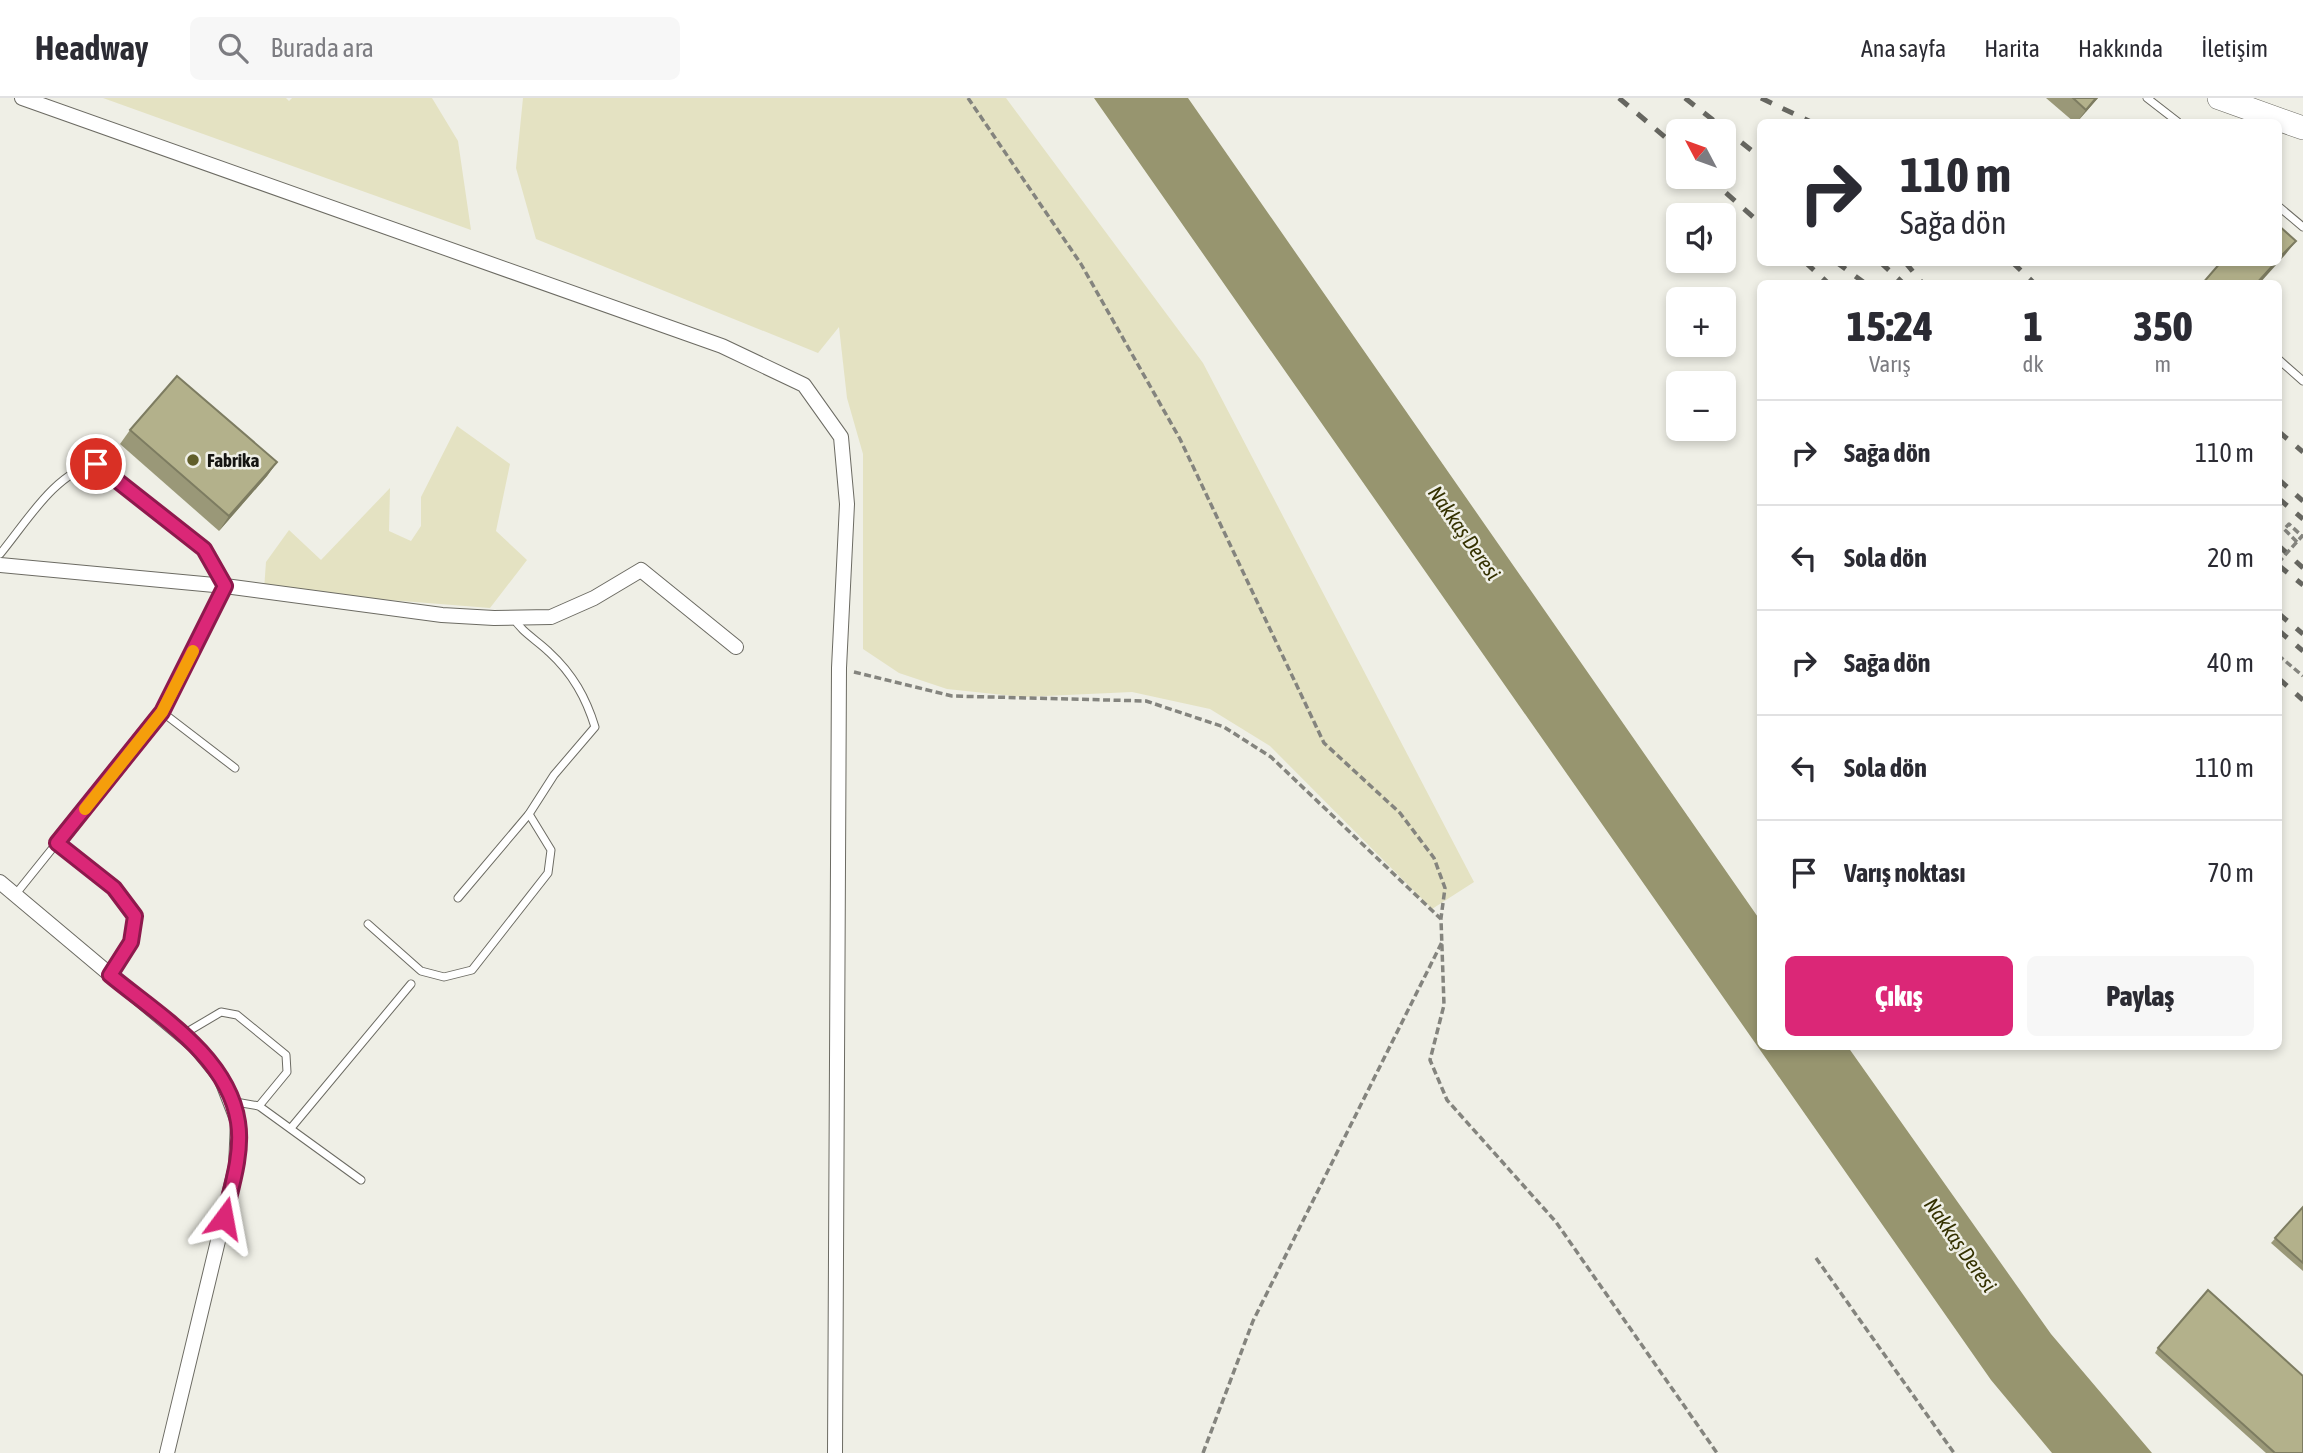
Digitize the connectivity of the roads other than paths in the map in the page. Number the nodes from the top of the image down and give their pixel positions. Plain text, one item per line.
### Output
1 (22, 98) edge
2 (2147, 98) edge
3 (2219, 98) edge
4 (2248, 118) edge
5 (2174, 119) edge
6 (2282, 124) edge
7 (2303, 128) edge
8 (2282, 210) edge
9 (2303, 228) edge
10 (2282, 363) edge
11 (2303, 381) edge
12 (0, 554) edge
13 (0, 565) edge
14 (225, 586) junction
15 (513, 617) junction
16 (736, 647) dead end
17 (162, 712) junction
18 (235, 768) dead end
19 (528, 814) junction
20 (57, 843) junction
21 (0, 883) edge
22 (15, 895) junction
23 (458, 898) dead end
24 (369, 924) dead end
25 (110, 975) junction
26 (411, 984) dead end
27 (182, 1035) junction
28 (230, 1101) junction
29 (259, 1106) junction
30 (290, 1128) junction
31 (361, 1180) dead end
32 (167, 1453) edge
33 (835, 1453) edge

1 - 33 street
2 - 5 lane
3 - 4 main road
6 - 7 main road
8 - 9 lane
10 - 11 lane
12 - 14 lane
13 - 14 street
14 - 15 street
14 - 17 lane
15 - 16 street
15 - 19 lane
17 - 18 lane
17 - 20 lane
19 - 23 lane
19 - 24 lane
20 - 22 lane
20 - 25 lane
21 - 22 street
22 - 25 street
25 - 27 street
26 - 30 lane
27 - 28 street
27 - 29 lane
28 - 29 lane
28 - 32 street
29 - 30 lane
30 - 31 lane

